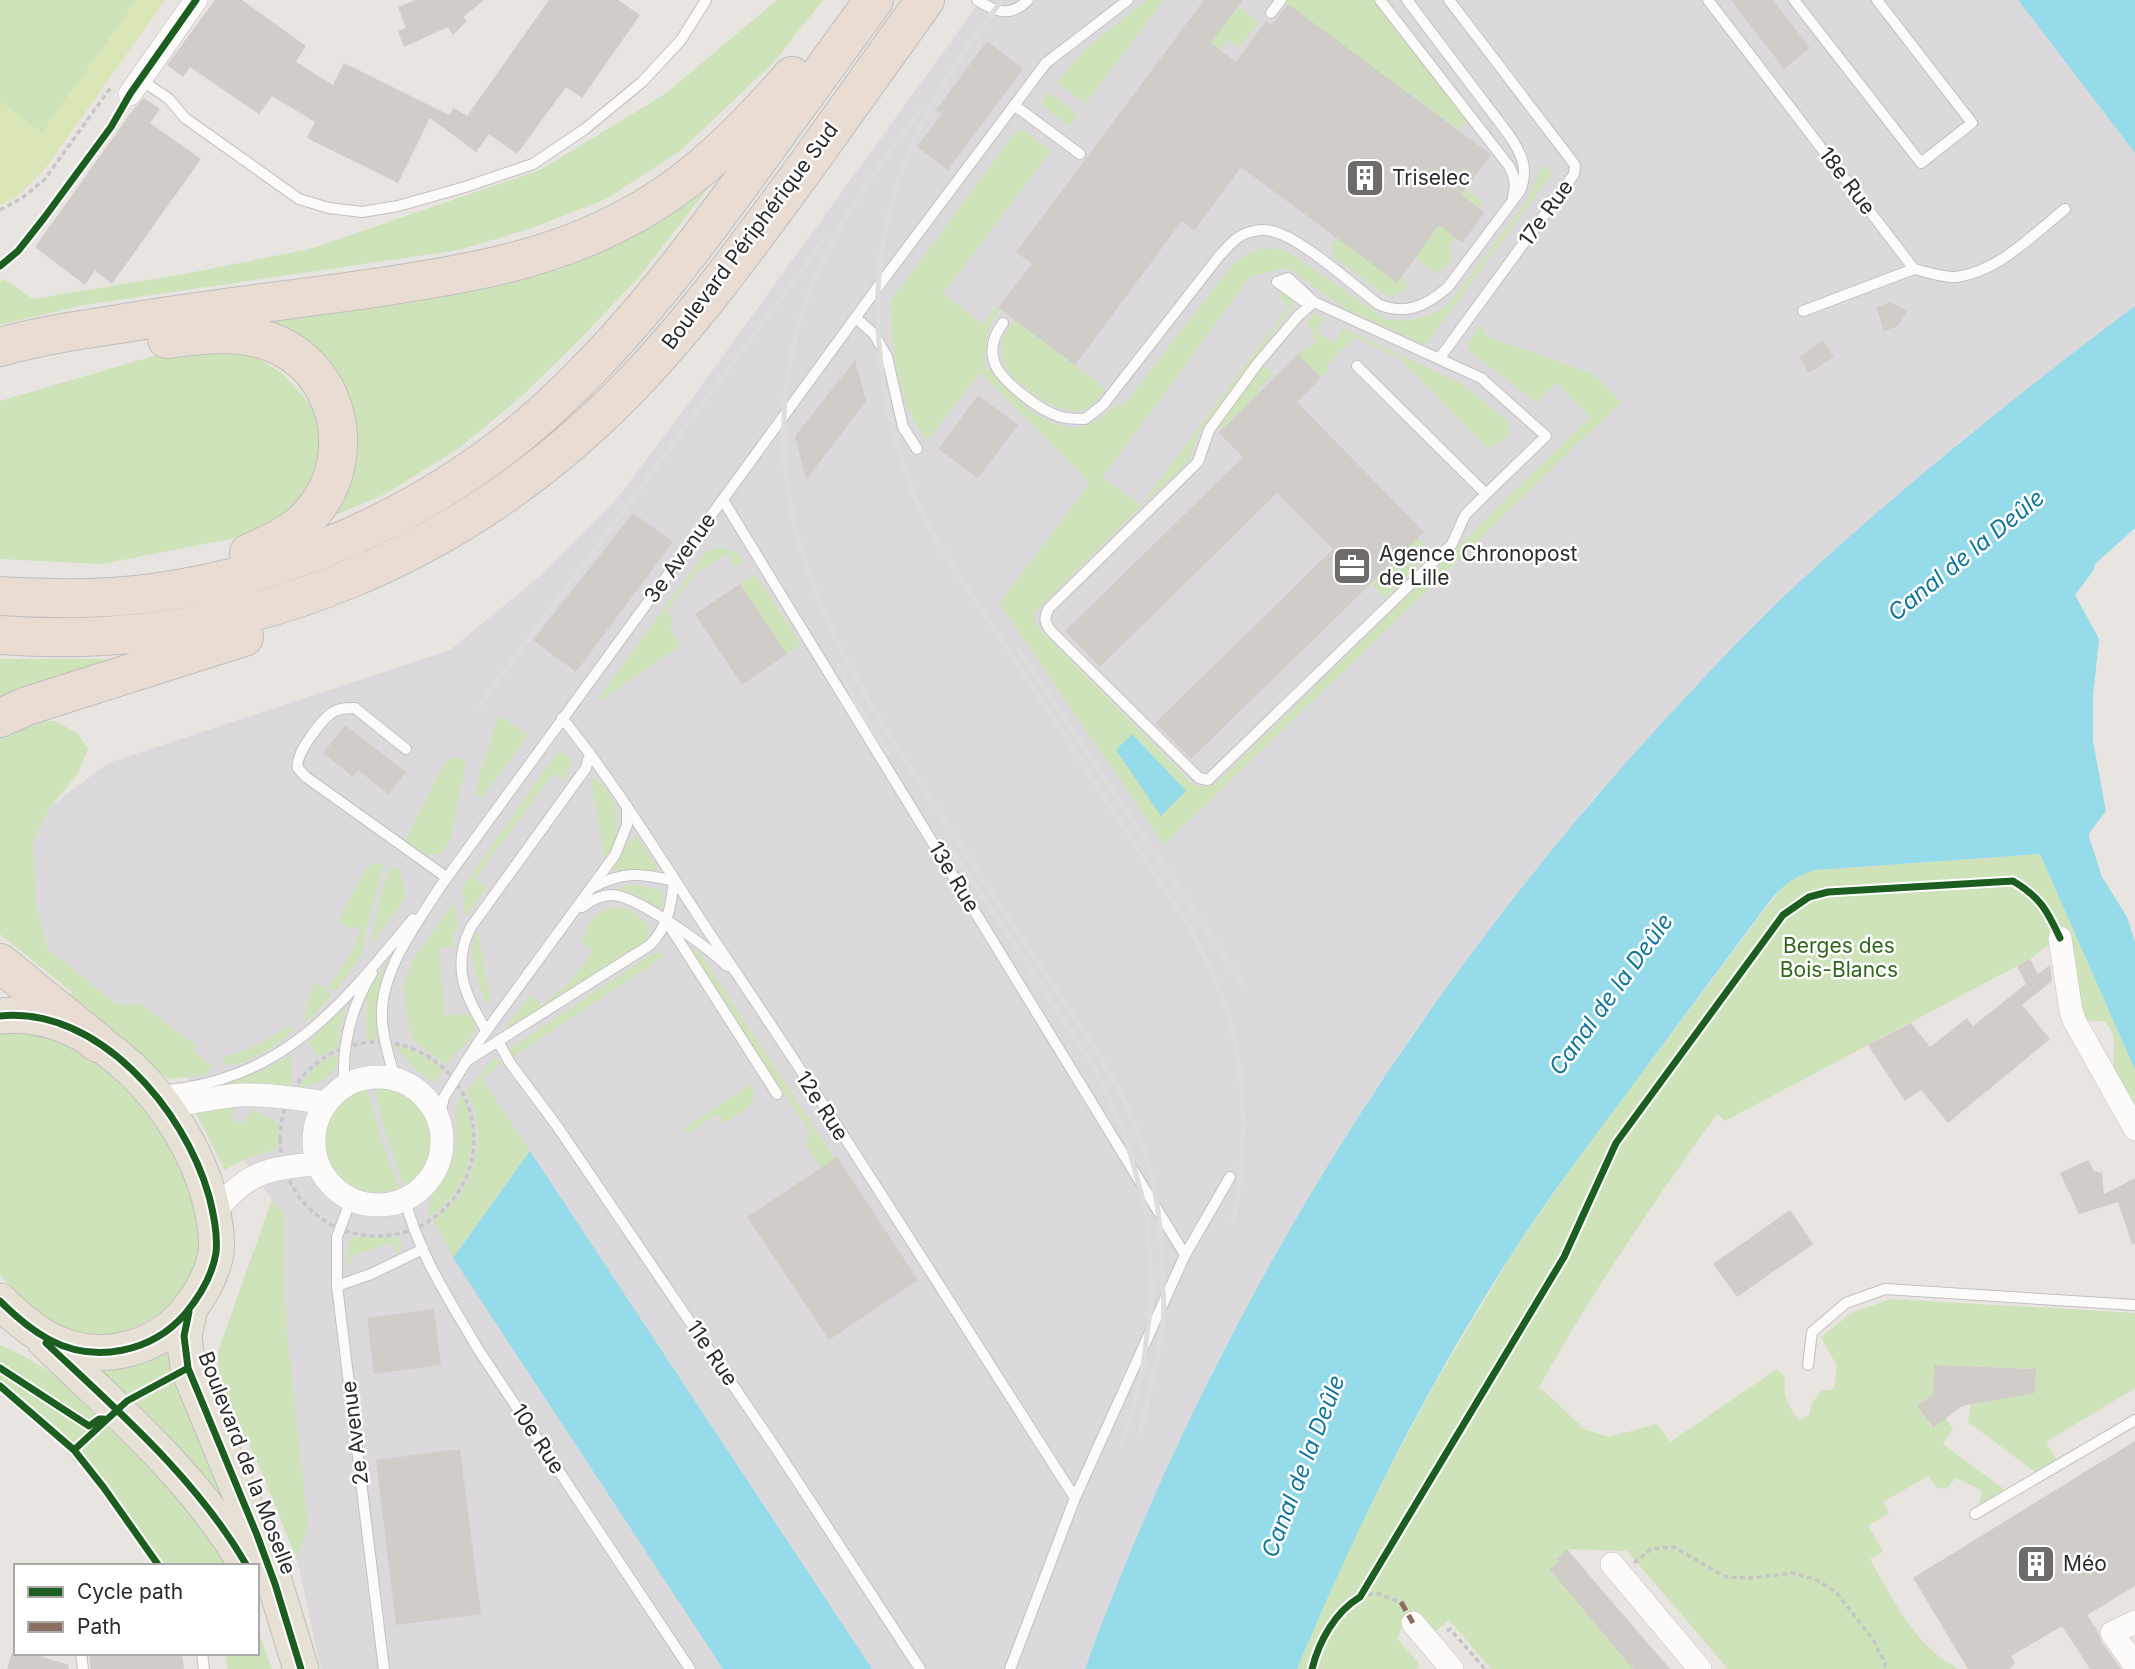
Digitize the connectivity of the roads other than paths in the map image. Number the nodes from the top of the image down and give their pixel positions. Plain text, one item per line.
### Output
1 (196, 0) edge
2 (706, 0) edge
3 (853, 0) edge
4 (874, 0) edge
5 (977, 0) edge
6 (1028, 0) edge
7 (1128, 0) edge
8 (1281, 0) edge
9 (1380, 0) edge
10 (1407, 0) edge
11 (1449, 0) edge
12 (1708, 0) edge
13 (1794, 0) edge
14 (1877, 0) edge
15 (916, 12) edge
16 (1271, 13) dead end
17 (129, 84) joint
18 (1014, 105) junction
19 (1080, 154) dead end
20 (1512, 203) junction
21 (2065, 209) dead end
22 (1914, 269) junction
23 (1803, 311) dead end
24 (856, 318) junction
25 (1003, 323) dead end
26 (0, 347) edge
27 (1439, 359) junction
28 (1357, 366) dead end
29 (0, 373) edge
30 (917, 449) dead end
31 (1486, 494) junction
32 (723, 500) junction
33 (454, 527) junction
34 (16, 597) edge
35 (0, 635) edge
36 (0, 718) edge
37 (562, 718) junction
38 (406, 750) dead end
39 (590, 753) junction
40 (627, 806) junction
41 (674, 881) junction
42 (443, 882) junction
43 (593, 887) junction
44 (574, 912) junction
45 (667, 922) junction
46 (2060, 938) dead end
47 (394, 942) junction
48 (2, 964) edge
49 (741, 980) junction
50 (0, 1016) edge
51 (486, 1030) junction
52 (498, 1041) junction
53 (98, 1043) junction
54 (465, 1062) junction
55 (395, 1079) junction
56 (344, 1086) junction
57 (777, 1094) dead end
58 (158, 1099) junction
59 (326, 1103) junction
60 (439, 1118) junction
61 (2135, 1129) edge
62 (318, 1164) junction
63 (1230, 1177) dead end
64 (351, 1199) junction
65 (405, 1199) junction
66 (214, 1216) junction
67 (423, 1249) junction
68 (1185, 1255) junction
69 (337, 1286) junction
70 (2135, 1305) edge
71 (190, 1308) junction
72 (13, 1317) edge
73 (1808, 1365) dead end
74 (2135, 1420) edge
75 (1075, 1498) junction
76 (1975, 1514) dead end
77 (246, 1564) edge
78 (1616, 1569) road end
79 (259, 1591) edge
80 (1413, 1622) dead end
81 (2135, 1622) edge
82 (2135, 1665) edge
83 (290, 1669) edge
84 (301, 1669) edge
85 (384, 1669) edge
86 (690, 1669) edge
87 (920, 1669) edge
88 (1010, 1669) edge
89 (1452, 1669) edge
90 (1700, 1669) edge

1 - 17 street
2 - 17 lane
3 - 26 highway
4 - 34 highway
5 - 6 lane
7 - 18 lane, 3e Avenue
8 - 16 lane
9 - 20 lane
10 - 20 lane
11 - 27 lane, 17e Rue
12 - 22 lane, 18e Rue
13 - 14 lane
15 - 33 highway, Boulevard Périphérique Sud
18 - 19 lane
18 - 24 lane, 3e Avenue
20 - 25 lane
21 - 22 lane
22 - 23 lane
24 - 30 lane
24 - 32 lane, 3e Avenue
27 - 31 lane
27 - 31 lane
28 - 31 lane
29 - 34 highway
32 - 37 lane, 3e Avenue
32 - 68 lane, 13e Rue
33 - 35 highway, Boulevard Périphérique Sud
33 - 36 highway
37 - 39 lane, 12e Rue
37 - 42 lane, 3e Avenue
38 - 42 lane
39 - 40 lane, 12e Rue
39 - 51 lane
40 - 41 lane, 12e Rue
40 - 43 lane
41 - 43 lane
41 - 45 lane
41 - 49 lane, 12e Rue
42 - 47 lane
42 - 55 lane, 3e Avenue
43 - 44 lane
44 - 45 lane
44 - 51 lane
45 - 49 lane
45 - 52 lane
45 - 57 lane
46 - 61 street
47 - 56 lane
47 - 58 lane
48 - 53 highway
49 - 75 lane, 12e Rue
50 - 53 main road
51 - 54 lane
52 - 54 lane
52 - 87 lane, 11e Rue
53 - 58 main road
54 - 60 lane
55 - 56 street
55 - 60 street
56 - 59 street
58 - 59 street
58 - 66 main road
59 - 62 street
60 - 65 street
62 - 64 street
62 - 66 street
63 - 68 lane
64 - 65 street
64 - 69 lane, 2e Avenue
65 - 67 lane, 10e Rue
66 - 71 main road
67 - 69 lane
67 - 86 lane, 10e Rue
68 - 75 lane
69 - 85 lane, 2e Avenue
70 - 73 lane
71 - 72 main road
71 - 84 main road, Boulevard de la Moselle
72 - 77 main road, Boulevard de la Moselle
74 - 76 lane
75 - 88 lane
78 - 90 street
79 - 83 main road, Boulevard de la Moselle
80 - 89 street
81 - 82 street

